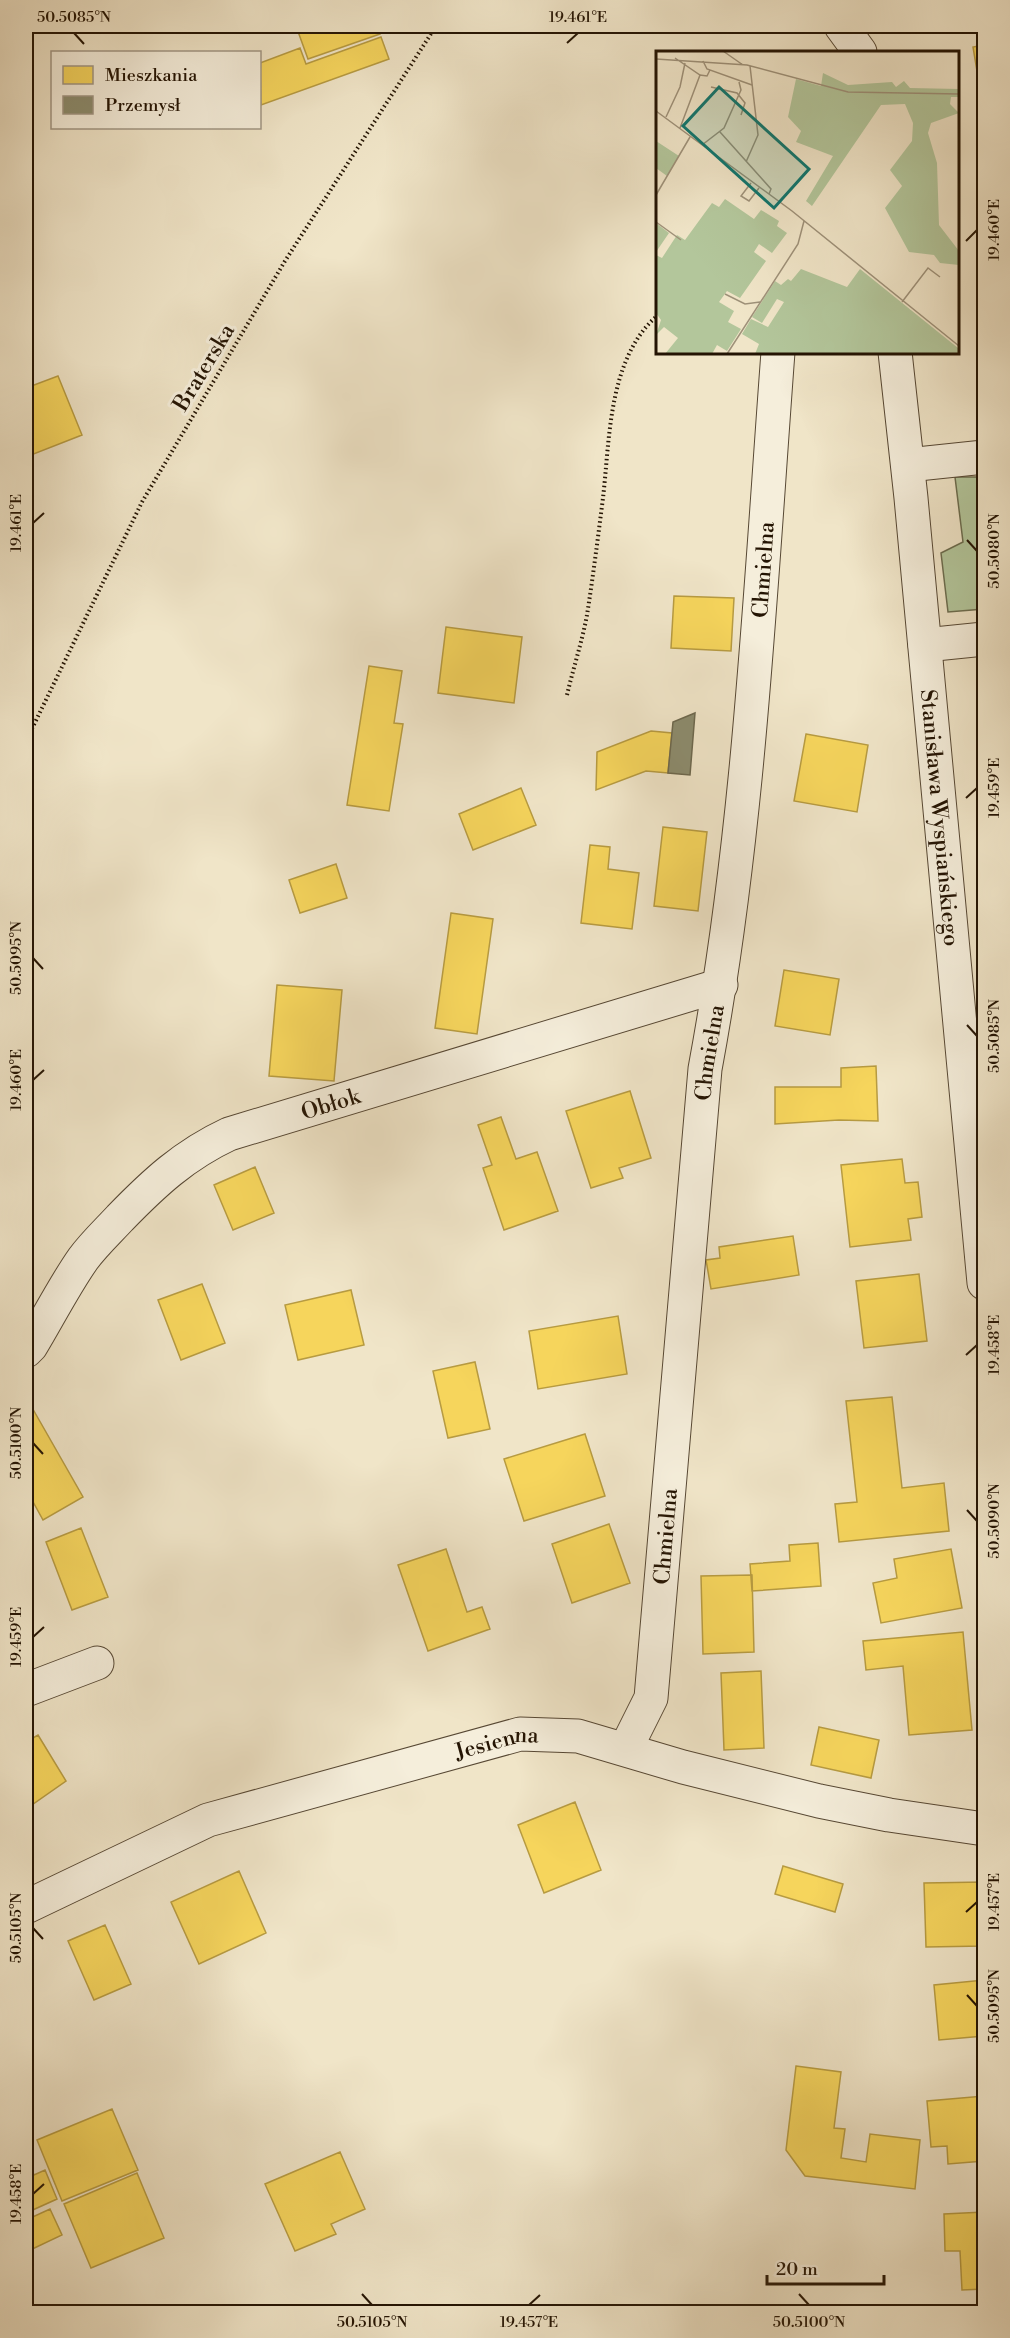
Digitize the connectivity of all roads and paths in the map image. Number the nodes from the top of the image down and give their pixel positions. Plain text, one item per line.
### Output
1 (436, 26) edge
2 (841, 26) edge
3 (858, 26) edge
4 (859, 51) edge
5 (860, 51) edge
6 (656, 316) edge
7 (778, 354) edge
8 (895, 354) edge
9 (984, 457) edge
10 (908, 465) junction
11 (984, 639) edge
12 (925, 645) junction
13 (567, 695) dead end
14 (26, 741) edge
15 (721, 985) junction
16 (984, 1283) edge
17 (26, 1351) edge
18 (97, 1663) dead end
19 (26, 1690) edge
20 (626, 1748) junction
21 (984, 1829) edge
22 (26, 1907) edge

1 - 14 path, Braterska
2 - 4 street
3 - 5 street
6 - 13 path
7 - 15 street, Chmielna
8 - 10 street, Stanisława Wyspiańskiego
9 - 10 street
10 - 12 street, Stanisława Wyspiańskiego
11 - 12 street
12 - 16 street, Stanisława Wyspiańskiego
15 - 17 street, Obłok
15 - 20 street, Chmielna
18 - 19 street
20 - 21 street, Jesienna
20 - 22 street, Jesienna

